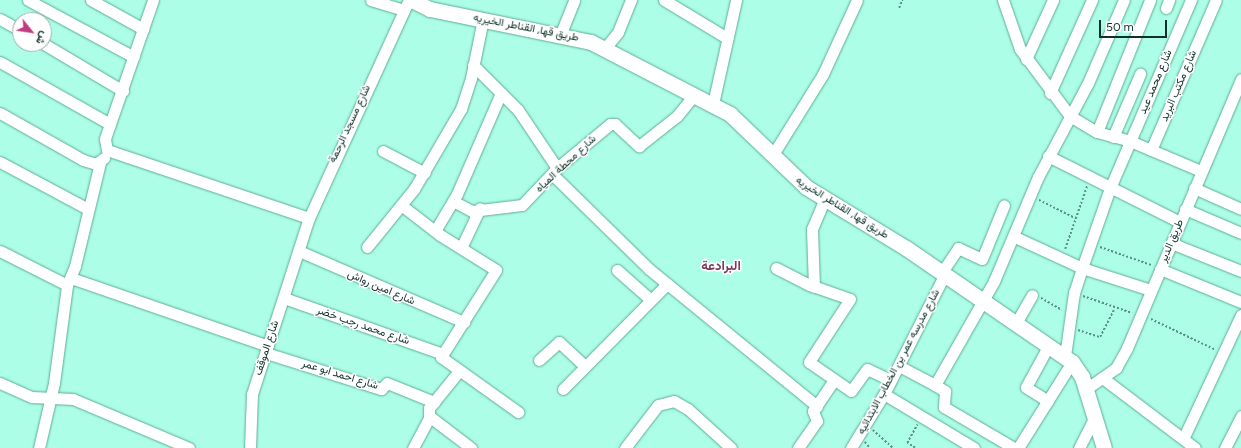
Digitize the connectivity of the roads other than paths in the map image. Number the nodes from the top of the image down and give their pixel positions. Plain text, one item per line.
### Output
1 (28, 0) edge
2 (91, 0) edge
3 (153, 0) edge
4 (372, 0) edge
5 (574, 0) edge
6 (631, 0) edge
7 (664, 0) edge
8 (736, 0) edge
9 (856, 0) edge
10 (1003, 0) edge
11 (1053, 0) edge
12 (1092, 0) edge
13 (1124, 0) edge
14 (1149, 0) edge
15 (1191, 0) edge
16 (1216, 0) edge
17 (409, 3) edge
18 (0, 19) edge
19 (483, 20) junction
20 (12, 26) edge
21 (143, 29) junction
22 (561, 33) junction
23 (727, 38) junction
24 (606, 47) junction
25 (52, 49) edge
26 (134, 57) junction
27 (1026, 59) junction
28 (0, 62) edge
29 (473, 65) junction
30 (1140, 74) dead end
31 (1241, 79) edge
32 (123, 91) junction
33 (501, 93) junction
34 (1050, 93) junction
35 (695, 94) junction
36 (713, 104) junction
37 (0, 113) edge
38 (1070, 116) junction
39 (110, 124) junction
40 (1097, 132) junction
41 (1113, 137) junction
42 (1130, 141) junction
43 (107, 150) junction
44 (1151, 150) junction
45 (383, 151) dead end
46 (772, 156) junction
47 (1048, 156) junction
48 (0, 162) edge
49 (100, 163) junction
50 (555, 171) junction
51 (1201, 171) junction
52 (425, 173) junction
53 (1110, 188) junction
54 (1194, 188) junction
55 (825, 199) junction
56 (453, 201) junction
57 (401, 205) junction
58 (1004, 205) dead end
59 (480, 208) junction
60 (88, 209) junction
61 (1186, 209) junction
62 (1241, 209) edge
63 (309, 218) junction
64 (1180, 222) junction
65 (435, 231) junction
66 (1241, 233) edge
67 (1015, 237) junction
68 (1171, 243) junction
69 (367, 247) dead end
70 (461, 248) junction
71 (0, 251) edge
72 (299, 251) junction
73 (776, 268) dead end
74 (1082, 268) junction
75 (1160, 269) junction
76 (617, 270) dead end
77 (1241, 271) edge
78 (944, 273) junction
79 (69, 281) junction
80 (667, 284) junction
81 (814, 287) junction
82 (1151, 290) junction
83 (1032, 294) road end
84 (284, 298) junction
85 (651, 300) junction
86 (983, 300) junction
87 (1241, 302) edge
88 (1241, 315) edge
89 (464, 322) junction
90 (1016, 323) junction
91 (1049, 345) junction
92 (267, 349) junction
93 (443, 354) junction
94 (1068, 359) junction
95 (539, 360) dead end
96 (585, 366) junction
97 (899, 366) junction
98 (459, 371) junction
99 (1104, 379) junction
100 (834, 380) junction
101 (892, 380) junction
102 (0, 383) edge
103 (935, 385) junction
104 (563, 389) dead end
105 (1086, 389) junction
106 (884, 394) junction
107 (52, 396) junction
108 (1048, 401) junction
109 (434, 402) junction
110 (817, 406) junction
111 (518, 412) dead end
112 (429, 416) junction
113 (1241, 416) edge
114 (1093, 421) junction
115 (1183, 439) junction
116 (39, 448) edge
117 (189, 448) edge
118 (250, 448) edge
119 (413, 448) edge
120 (471, 448) edge
121 (625, 448) edge
122 (731, 448) edge
123 (798, 448) edge
124 (851, 448) edge
125 (974, 448) edge
126 (1014, 448) edge
127 (1018, 448) edge
128 (1079, 448) edge
129 (1104, 448) edge
130 (1195, 448) edge
131 (1225, 448) edge

1 - 26 street
2 - 21 street
3 - 21 street
4 - 17 street
5 - 22 street
6 - 24 street
7 - 23 street
8 - 23 street
9 - 46 street
10 - 27 street
11 - 27 street
12 - 34 street
13 - 38 street
14 - 40 street
15 - 42 street, شارع محمد عيد
16 - 44 street, شارع مكتب البريد
17 - 19 street, طريق قها, القناطر الخيريه
17 - 63 street, شارع مسجد الرحمة
18 - 20 street
19 - 22 street, طريق قها, القناطر الخيريه
19 - 29 street
21 - 26 street
22 - 24 street, طريق قها, القناطر الخيريه
23 - 36 street
24 - 35 street, طريق قها, القناطر الخيريه
25 - 32 street
26 - 32 street
27 - 34 street
28 - 39 street
29 - 33 street
29 - 52 street
30 - 41 street
31 - 51 street, طريق الدير
32 - 39 street
33 - 50 street
33 - 56 street
34 - 38 street
35 - 36 street, طريق قها, القناطر الخيريه
35 - 50 street, شارع محطة المياه
36 - 46 street, طريق قها, القناطر الخيريه
37 - 49 street
38 - 40 street
38 - 47 street
39 - 43 street
40 - 41 street
41 - 42 street
42 - 44 street
42 - 53 street, شارع محمد عيد
43 - 49 street
43 - 63 street
44 - 51 street
45 - 52 street
46 - 55 street, طريق قها, القناطر الخيريه
47 - 53 street
47 - 67 street
48 - 60 street
49 - 60 street
50 - 59 street, شارع محطة المياه
50 - 80 street
51 - 54 street, طريق الدير
52 - 57 street
53 - 64 street
53 - 74 street, شارع محمد عيد
54 - 61 street, طريق الدير
54 - 62 street
55 - 78 street, طريق قها, القناطر الخيريه
55 - 81 street
56 - 59 street, شارع محطة المياه
56 - 65 street
57 - 65 street
57 - 69 street
58 - 78 street, شارع مدرسه عمر بن الخطاب الابتدائيه
59 - 70 street
60 - 79 street
61 - 64 street, طريق الدير
61 - 66 street
63 - 72 street, شارع مسجد الرحمة
64 - 68 street, طريق الدير
65 - 70 street
67 - 74 street
67 - 86 street
68 - 75 street, طريق الدير
68 - 77 street
70 - 89 street
71 - 79 street
72 - 84 street, شارع الموقف
72 - 89 street, شارع امين رواش
73 - 81 street
74 - 82 street
74 - 94 street, شارع محمد عيد
75 - 82 street, طريق الدير
75 - 87 street
76 - 85 street
78 - 86 street, طريق قها, القناطر الخيريه
78 - 97 street, شارع مدرسه عمر بن الخطاب الابتدائيه
79 - 92 street
79 - 107 street
80 - 85 street
80 - 110 street
81 - 100 street
82 - 99 street, طريق الدير
83 - 90 street
84 - 92 street, شارع الموقف
84 - 93 street, شارع محمد رجب خضر
85 - 96 street
86 - 90 street, طريق قها, القناطر الخيريه
86 - 103 street
88 - 115 street
89 - 93 street
90 - 91 street, طريق قها, القناطر الخيريه
91 - 94 street, طريق قها, القناطر الخيريه
91 - 108 street
92 - 109 street, شارع احمد ابو عمر
92 - 118 street, شارع الموقف
93 - 98 street
94 - 105 street, طريق قها, القناطر الخيريه
94 - 108 street
95 - 96 street
96 - 104 street
97 - 101 street, شارع مدرسه عمر بن الخطاب الابتدائيه
97 - 103 street
98 - 109 street
98 - 111 street
99 - 105 street, طريق الدير
99 - 115 street
100 - 101 street
100 - 110 street
101 - 106 street, شارع مدرسه عمر بن الخطاب الابتدائيه
102 - 107 street
103 - 126 street
105 - 114 street, طريق قها, القناطر الخيريه
106 - 124 street, شارع مدرسه عمر بن الخطاب الابتدائيه
106 - 125 street
107 - 116 street
107 - 117 street
108 - 127 street
109 - 112 street
110 - 123 street
112 - 119 street
112 - 120 street
113 - 131 street
114 - 128 street
114 - 129 street, طريق قها, القناطر الخيريه
115 - 130 street
121 - 122 street

